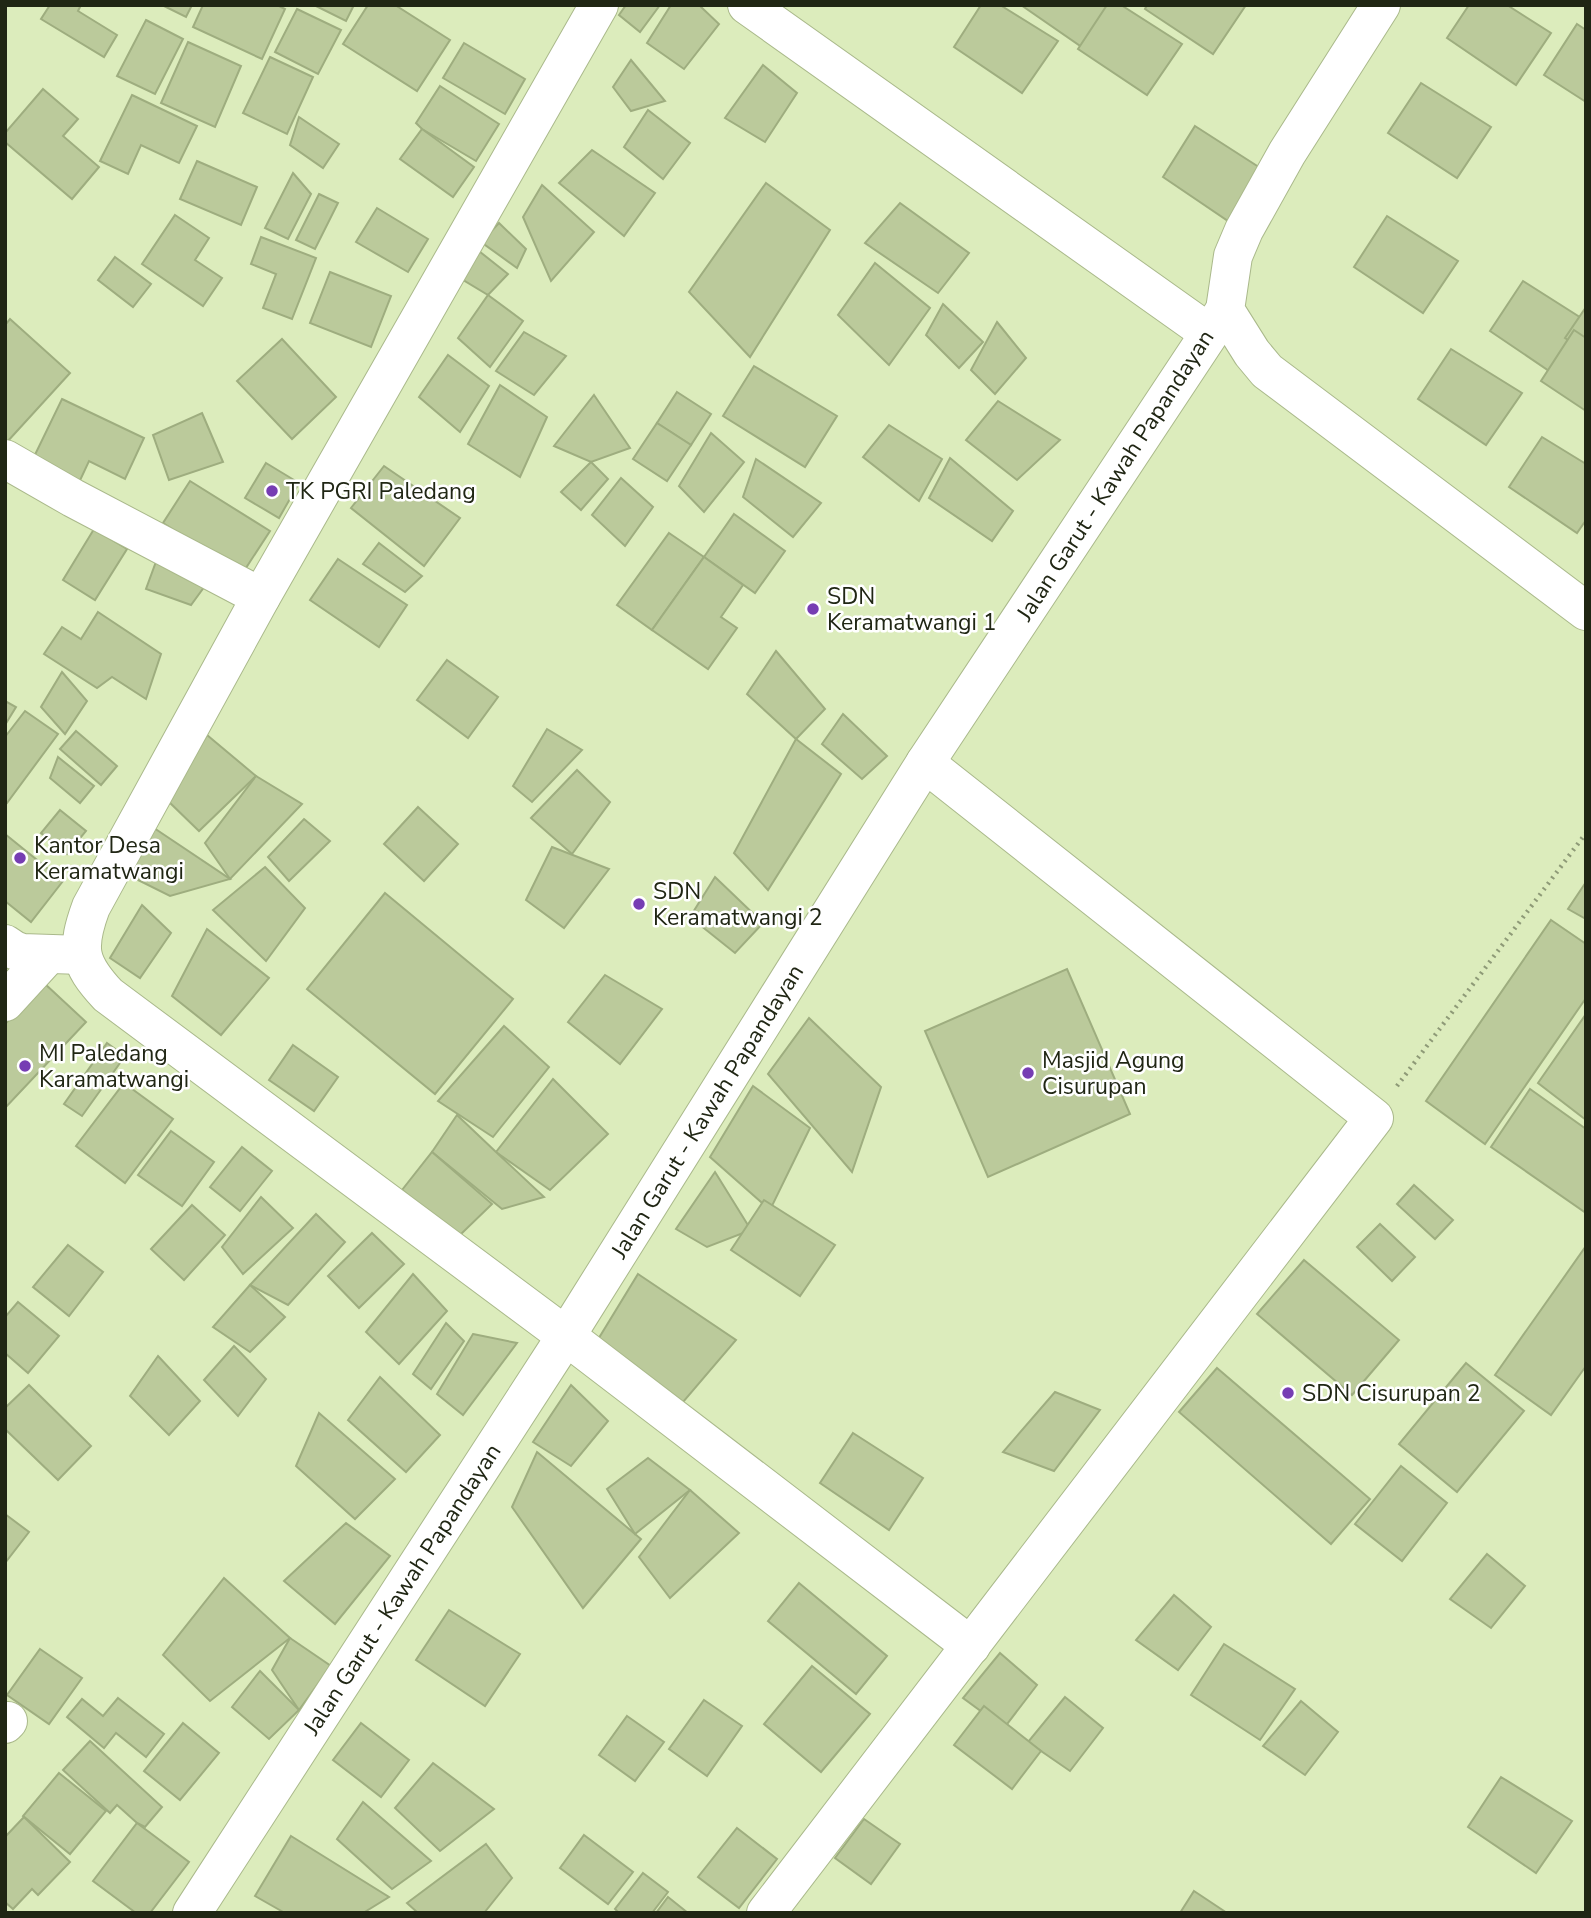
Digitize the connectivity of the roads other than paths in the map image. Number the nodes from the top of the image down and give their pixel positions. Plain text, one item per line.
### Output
1 (599, 5) edge
2 (747, 5) edge
3 (1381, 5) edge
4 (1221, 309) junction
5 (5, 458) edge
6 (261, 597) junction
7 (1586, 611) edge
8 (925, 763) junction
9 (5, 944) edge
10 (66, 954) junction
11 (5, 1002) edge
12 (566, 1336) junction
13 (971, 1646) junction
14 (191, 1913) edge
15 (766, 1913) edge

1 - 6 street
2 - 4 street
3 - 4 street
4 - 7 street
4 - 8 street, Jalan Garut - Kawah Papandayan
5 - 6 street
6 - 10 street
8 - 12 street, Jalan Garut - Kawah Papandayan
8 - 13 street
9 - 10 street
10 - 11 street
10 - 12 street
12 - 13 street
12 - 14 street, Jalan Garut - Kawah Papandayan
13 - 15 street

